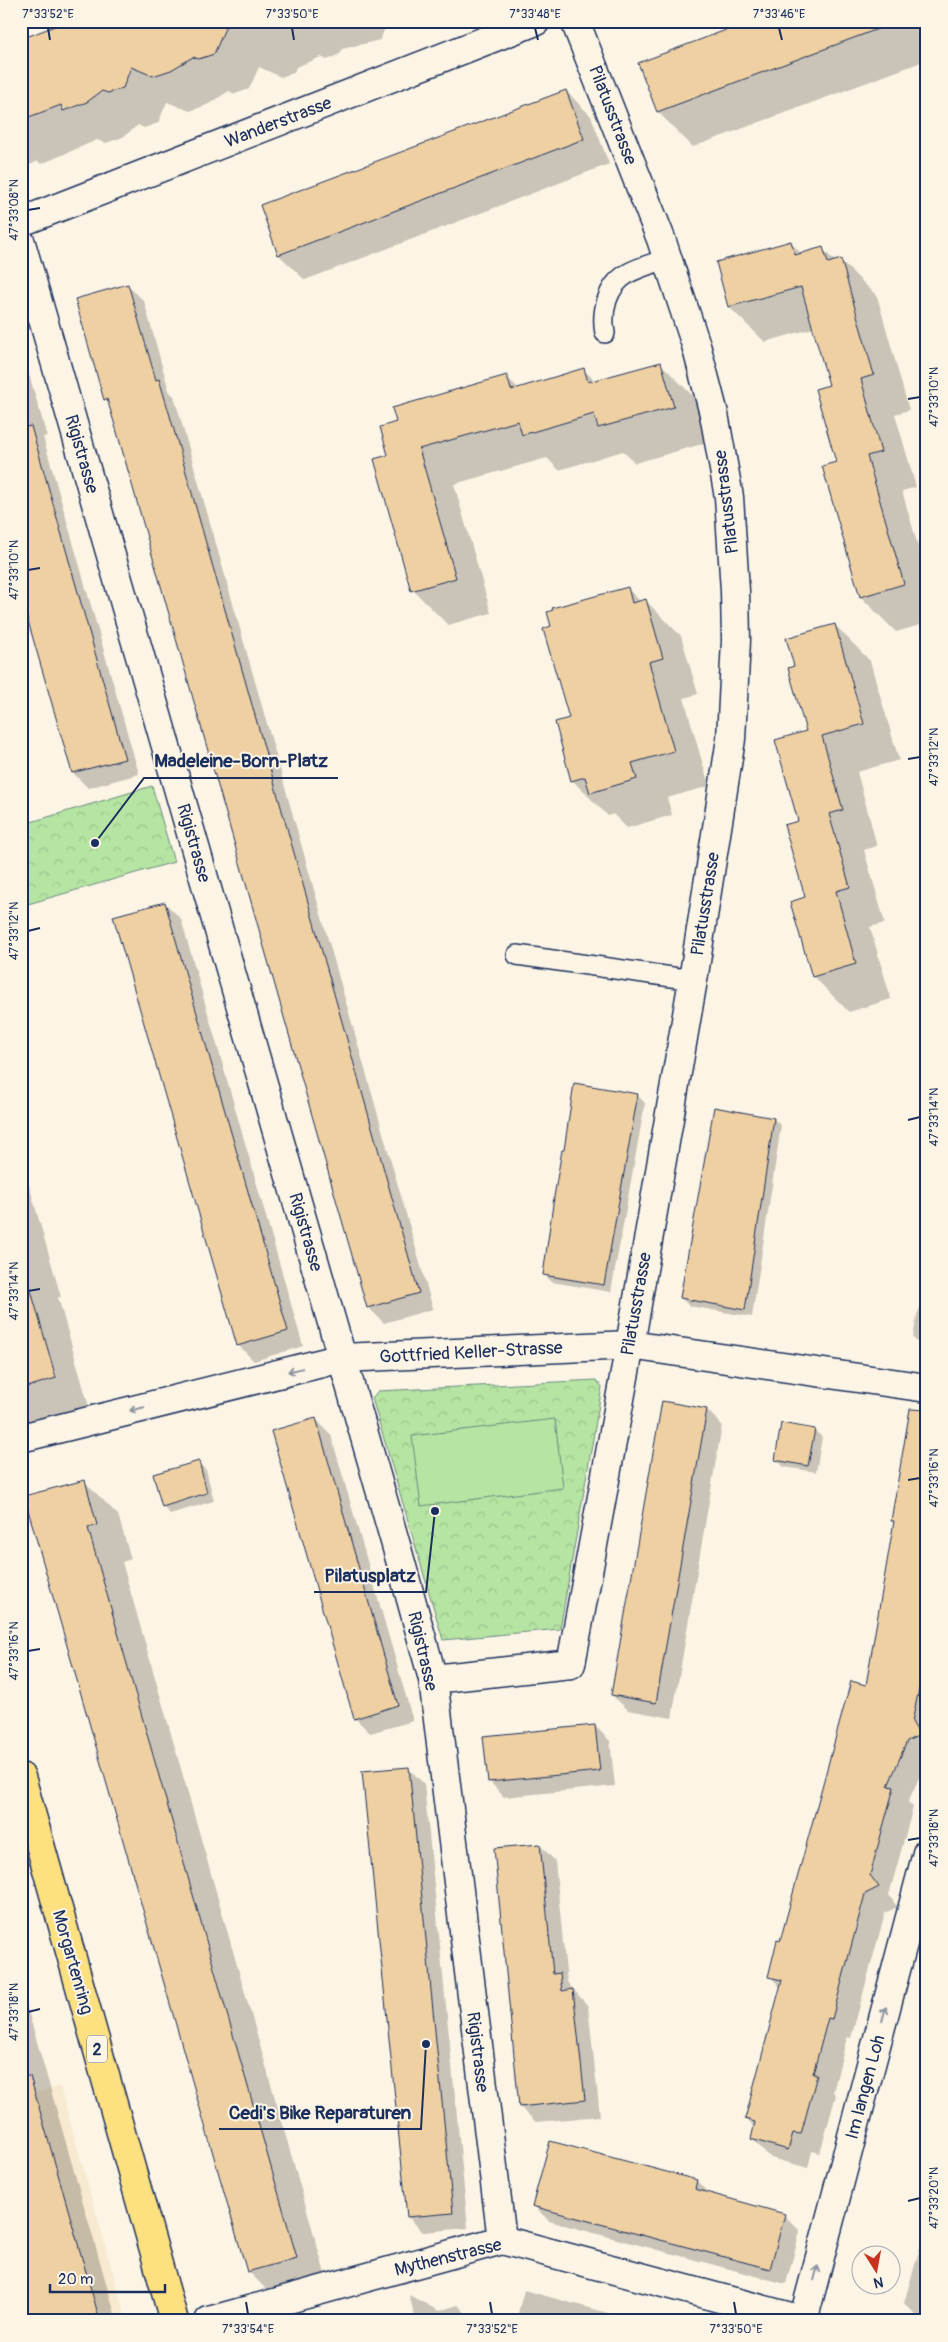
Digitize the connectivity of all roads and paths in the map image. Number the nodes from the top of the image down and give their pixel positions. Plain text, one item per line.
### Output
1 (536, 21) edge
2 (575, 21) edge
3 (21, 222) edge
4 (21, 243) edge
5 (668, 259) junction
6 (605, 333) dead end
7 (517, 955) dead end
8 (692, 980) junction
9 (630, 1345) junction
10 (342, 1358) junction
11 (927, 1388) edge
12 (21, 1438) edge
13 (432, 1679) junction
14 (21, 1777) edge
15 (927, 1853) edge
16 (502, 2240) junction
17 (804, 2320) edge
18 (174, 2321) edge
19 (209, 2321) edge

1 - 3 street, Wanderstrasse
2 - 5 street, Pilatusstrasse
4 - 10 street, Rigistrasse
5 - 6 lane
5 - 8 street, Pilatusstrasse
7 - 8 lane
8 - 9 street, Pilatusstrasse
9 - 10 street, Gottfried Keller-Strasse
9 - 11 street, Gottfried Keller-Strasse
9 - 13 street, Pilatusstrasse
10 -> 12 street, Gottfried Keller-Strasse
10 - 13 street, Rigistrasse
13 - 16 street, Rigistrasse
14 - 18 main road, Morgartenring / 2
17 -> 15 street, Im langen Loh
16 - 17 street, Mythenstrasse
16 - 19 street, Mythenstrasse

